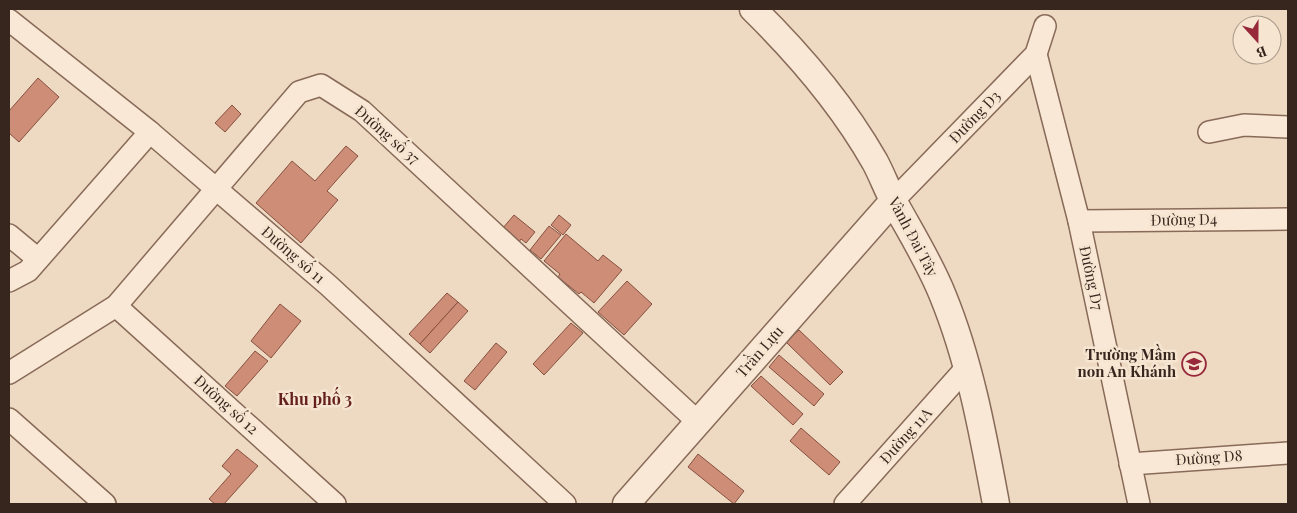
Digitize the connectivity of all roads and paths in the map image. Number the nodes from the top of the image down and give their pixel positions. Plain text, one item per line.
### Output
1 (752, 9) edge
2 (9, 20) edge
3 (1045, 26) dead end
4 (1036, 54) junction
5 (1288, 127) edge
6 (150, 132) junction
7 (1209, 132) dead end
8 (216, 189) junction
9 (893, 201) junction
10 (1288, 219) edge
11 (1079, 221) junction
12 (9, 235) edge
13 (38, 259) junction
14 (9, 280) edge
15 (116, 306) junction
16 (967, 367) junction
17 (9, 373) edge
18 (9, 420) edge
19 (698, 422) junction
20 (1288, 453) edge
21 (1130, 464) junction
22 (853, 500) edge
23 (104, 504) edge
24 (335, 504) edge
25 (565, 504) edge
26 (626, 504) edge
27 (996, 504) edge
28 (1139, 504) edge

1 - 9 street, Vành Đai Tây
2 - 6 street, Đường số 11
3 - 4 street, Đường D3
4 - 9 street, Đường D3
4 - 11 street, Đường D7
5 - 7 street
6 - 8 street, Đường số 11
6 - 13 street
8 - 15 street, Đường số 37
8 - 19 street, Đường số 37
8 - 25 street, Đường số 11
9 - 16 street, Vành Đai Tây
9 - 19 street, Trần Lựu
10 - 11 street, Đường D4
11 - 21 street, Đường D7
12 - 13 street
13 - 14 street
15 - 17 street, Đường số 37
15 - 24 street, Đường số 12
16 - 22 street, Đường 11A
16 - 27 street, Vành Đai Tây
18 - 23 street
19 - 26 street, Trần Lựu
20 - 21 street, Đường D8
21 - 28 street, Đường D7

